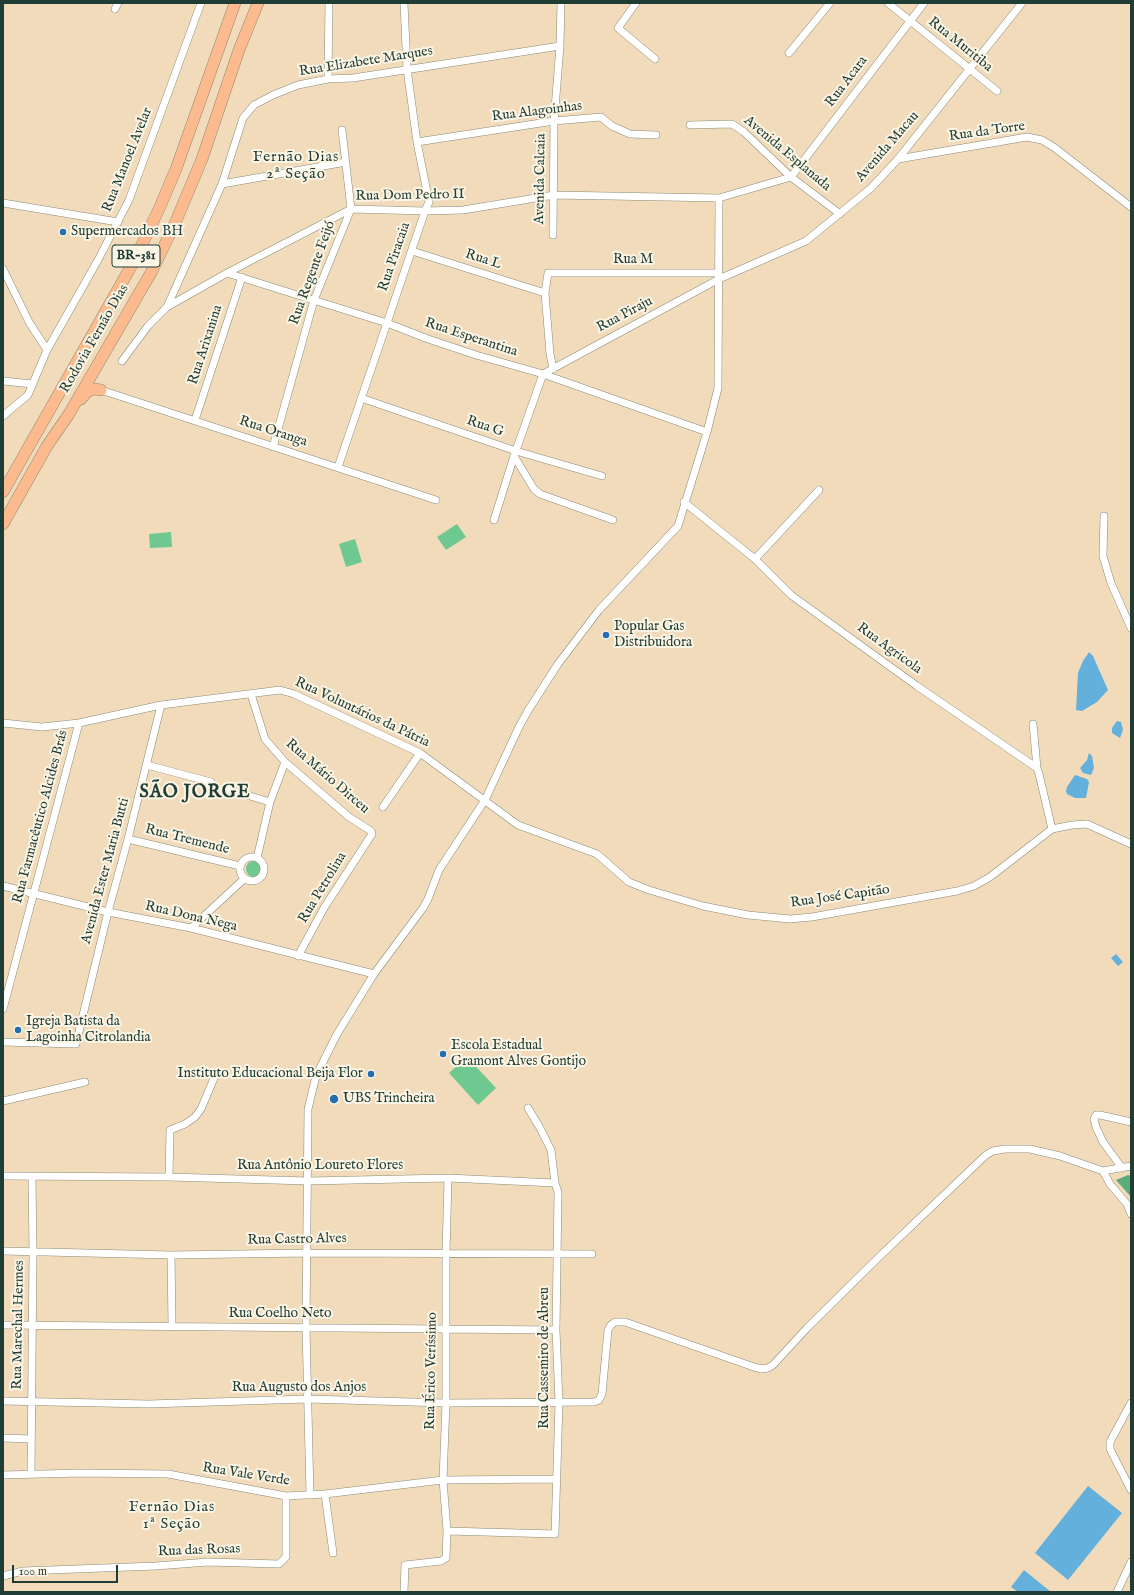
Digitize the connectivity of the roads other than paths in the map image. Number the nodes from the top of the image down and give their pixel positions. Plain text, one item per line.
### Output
1 (201, 3) edge
2 (235, 3) edge
3 (258, 3) edge
4 (329, 3) edge
5 (404, 3) edge
6 (561, 3) edge
7 (636, 3) edge
8 (830, 3) edge
9 (888, 3) edge
10 (924, 3) edge
11 (1022, 3) edge
12 (910, 21) junction
13 (560, 46) junction
14 (790, 53) dead end
15 (655, 59) dead end
16 (407, 69) junction
17 (969, 69) junction
18 (328, 79) junction
19 (997, 91) dead end
20 (554, 121) junction
21 (690, 126) dead end
22 (342, 130) dead end
23 (656, 135) dead end
24 (417, 142) junction
25 (898, 159) junction
26 (346, 162) junction
27 (791, 177) junction
28 (222, 184) junction
29 (554, 195) junction
30 (719, 198) junction
31 (3, 203) edge
32 (1131, 206) edge
33 (351, 208) junction
34 (425, 211) junction
35 (840, 214) junction
36 (118, 222) junction
37 (553, 235) dead end
38 (412, 251) junction
39 (3, 269) edge
40 (227, 273) junction
41 (719, 276) junction
42 (242, 277) junction
43 (545, 294) junction
44 (314, 300) junction
45 (167, 307) junction
46 (387, 323) junction
47 (47, 350) junction
48 (122, 361) dead end
49 (553, 369) junction
50 (543, 374) junction
51 (3, 381) edge
52 (33, 384) junction
53 (101, 390) joint
54 (361, 398) junction
55 (70, 414) junction
56 (3, 416) edge
57 (195, 420) junction
58 (707, 432) junction
59 (273, 447) junction
60 (515, 454) junction
61 (338, 467) junction
62 (602, 476) dead end
63 (819, 490) dead end
64 (3, 492) edge
65 (436, 500) dead end
66 (684, 502) junction
67 (1104, 516) dead end
68 (494, 520) dead end
69 (613, 520) dead end
70 (3, 524) edge
71 (755, 559) junction
72 (1129, 616) edge
73 (1131, 628) edge
74 (251, 694) junction
75 (161, 705) junction
76 (3, 723) edge
77 (79, 723) junction
78 (1034, 724) dead end
79 (420, 752) junction
80 (285, 762) junction
81 (147, 765) junction
82 (1037, 768) junction
83 (211, 782) dead end
84 (230, 790) dead end
85 (485, 800) junction
86 (270, 802) junction
87 (383, 807) dead end
88 (1052, 829) junction
89 (372, 834) joint
90 (128, 839) junction
91 (1131, 844) edge
92 (256, 858) junction
93 (240, 866) junction
94 (244, 879) junction
95 (3, 886) edge
96 (34, 894) junction
97 (108, 912) junction
98 (191, 928) junction
99 (298, 956) junction
100 (374, 974) junction
101 (3, 1009) edge
102 (3, 1042) edge
103 (215, 1076) dead end
104 (85, 1082) dead end
105 (3, 1101) edge
106 (528, 1108) dead end
107 (1131, 1122) edge
108 (1131, 1166) edge
109 (1122, 1168) junction
110 (1103, 1171) junction
111 (3, 1176) edge
112 (32, 1176) junction
113 (169, 1177) junction
114 (448, 1178) junction
115 (308, 1181) junction
116 (555, 1183) junction
117 (1131, 1214) edge
118 (3, 1251) edge
119 (33, 1251) junction
120 (307, 1253) junction
121 (446, 1253) junction
122 (592, 1254) dead end
123 (171, 1255) junction
124 (558, 1255) junction
125 (3, 1325) edge
126 (32, 1325) junction
127 (172, 1326) junction
128 (306, 1327) junction
129 (446, 1329) junction
130 (556, 1330) junction
131 (308, 1399) junction
132 (3, 1401) edge
133 (32, 1401) junction
134 (559, 1402) junction
135 (446, 1403) junction
136 (1131, 1403) edge
137 (3, 1438) edge
138 (31, 1439) junction
139 (31, 1474) junction
140 (3, 1475) edge
141 (556, 1479) junction
142 (443, 1480) junction
143 (1131, 1490) edge
144 (325, 1494) junction
145 (310, 1495) junction
146 (286, 1496) junction
147 (447, 1532) junction
148 (333, 1553) dead end
149 (1131, 1562) edge
150 (3, 1576) edge
151 (404, 1592) edge
152 (1117, 1592) edge

1 - 36 street, Rua Manoel Avelar
2 - 64 highway, Rodovia Fernão Dias / BR-381
3 - 55 highway, Rodovia Fernão Dias / BR-381
4 - 18 street
5 - 16 street, Rua Piracaia
6 - 13 street, Avenida Calcaia
7 - 15 street
8 - 14 street
9 - 12 street, Rua Muritiba
10 - 12 street, Rua Acara
11 - 17 street, Avenida Macau
12 - 17 street, Rua Muritiba
12 - 27 street, Rua Acara
13 - 16 street, Rua Elizabete Marques
13 - 20 street, Avenida Calcaia
16 - 18 street, Rua Elizabete Marques
16 - 24 street, Rua Piracaia
17 - 19 street, Rua Muritiba
17 - 25 street, Avenida Macau
18 - 28 street, Rua Elizabete Marques
20 - 23 street, Rua Alagoinhas
20 - 24 street, Rua Alagoinhas
20 - 29 street, Avenida Calcaia
21 - 27 street, Avenida Esplanada
22 - 26 street, Rua Regente Feijó
24 - 34 street, Rua Piracaia
25 - 32 street, Rua da Torre
25 - 35 street, Avenida Macau
26 - 28 street
26 - 33 street, Rua Regente Feijó
27 - 30 street, Rua Dom Pedro II
27 - 35 street, Avenida Esplanada
28 - 45 street, Rua Elizabete Marques
29 - 30 street, Rua Dom Pedro II
29 - 34 street, Rua Dom Pedro II
29 - 37 street, Avenida Calcaia
30 - 41 street
31 - 36 street
33 - 34 street, Rua Dom Pedro II
33 - 40 street, Rua Dom Pedro II
33 - 44 street, Rua Regente Feijó
34 - 38 street, Rua Piracaia
35 - 41 street, Avenida Macau
36 - 47 street, Rua Manoel Avelar
38 - 43 street, Rua L
38 - 46 street, Rua Piracaia
39 - 47 street
40 - 42 street, Rua Esperantina
40 - 45 street, Rua Dom Pedro II
41 - 43 street, Rua M
41 - 49 street, Rua Piraju
41 - 58 street
42 - 44 street, Rua Esperantina
42 - 57 street, Rua Arixanina
43 - 49 street
44 - 46 street, Rua Esperantina
44 - 59 street, Rua Regente Feijó
45 - 48 street, Rua Dom Pedro II
46 - 50 street, Rua Esperantina
46 - 54 street, Rua Piracaia
47 - 52 street, Rua Manoel Avelar
49 - 50 street, Rua Piraju
50 - 58 street, Rua Esperantina
50 - 60 street
51 - 52 street
52 - 56 street, Rua Manoel Avelar
53 - 55 highway
53 - 57 street, Rua Oranga
54 - 60 street, Rua G
54 - 61 street, Rua Piracaia
55 - 70 highway, Rodovia Fernão Dias / BR-381
57 - 59 street, Rua Oranga
58 - 66 street
59 - 61 street, Rua Oranga
60 - 62 street, Rua G
60 - 68 street
60 - 69 street
61 - 65 street, Rua Oranga
63 - 71 street
66 - 71 street, Rua Agricola
66 - 85 street
67 - 72 street
71 - 82 street, Rua Agricola
72 - 73 street
74 - 75 street, Rua Voluntários da Pátria
74 - 79 street, Rua Voluntários da Pátria
74 - 80 street, Rua Mário Dirceu
75 - 77 street, Rua Voluntários da Pátria
75 - 81 street, Avenida Ester Maria Butti
76 - 77 street, Rua Voluntários da Pátria
77 - 96 street, Rua Farmacêutico Alcides Brás
78 - 82 street
79 - 85 street, Rua Voluntários da Pátria
79 - 87 street
80 - 86 street
80 - 89 street, Rua Mário Dirceu
81 - 83 street
81 - 90 street, Avenida Ester Maria Butti
82 - 88 street
84 - 86 street
85 - 88 street, Rua José Capitão
85 - 100 street
86 - 92 street
88 - 91 street, Rua José Capitão
89 - 99 street, Rua Petrolina
90 - 93 street, Rua Tremende
90 - 97 street, Avenida Ester Maria Butti
92 - 93 street
92 - 94 street
93 - 94 street
94 - 98 street
95 - 96 street, Rua Dona Nega
96 - 97 street, Rua Dona Nega
96 - 101 street, Rua Farmacêutico Alcides Brás
97 - 98 street, Rua Dona Nega
97 - 102 street, Avenida Ester Maria Butti
98 - 99 street, Rua Dona Nega
99 - 100 street, Rua Dona Nega
100 - 115 street
103 - 113 street
104 - 105 street
106 - 116 street
107 - 109 street
108 - 109 street
109 - 110 street
110 - 117 street
110 - 134 street, Rua Augusto dos Anjos
111 - 112 street, Rua Antônio Loureto Flores
112 - 113 street, Rua Antônio Loureto Flores
112 - 119 street, Rua Marechal Hermes
113 - 115 street, Rua Antônio Loureto Flores
114 - 115 street, Rua Antônio Loureto Flores
114 - 116 street, Rua Antônio Loureto Flores
114 - 121 street, Rua Érico Veríssimo
115 - 120 street
116 - 124 street, Rua Cassemiro de Abreu
118 - 119 street, Rua Castro Alves
119 - 123 street, Rua Castro Alves
119 - 126 street, Rua Marechal Hermes
120 - 121 street, Rua Castro Alves
120 - 123 street, Rua Castro Alves
120 - 128 street
121 - 124 street, Rua Castro Alves
121 - 129 street, Rua Érico Veríssimo
122 - 124 street, Rua Castro Alves
123 - 127 street
124 - 130 street, Rua Cassemiro de Abreu
125 - 126 street, Rua Coelho Neto
126 - 127 street, Rua Coelho Neto
126 - 133 street, Rua Marechal Hermes
127 - 128 street, Rua Coelho Neto
128 - 129 street, Rua Coelho Neto
128 - 131 street
129 - 130 street, Rua Coelho Neto
129 - 135 street, Rua Érico Veríssimo
130 - 134 street, Rua Cassemiro de Abreu
131 - 133 street, Rua Augusto dos Anjos
131 - 135 street, Rua Augusto dos Anjos
131 - 145 street
132 - 133 street, Rua Augusto dos Anjos
133 - 138 street, Rua Marechal Hermes
134 - 135 street, Rua Augusto dos Anjos
134 - 141 street, Rua Cassemiro de Abreu
135 - 142 street, Rua Érico Veríssimo
136 - 143 street
137 - 138 street
138 - 139 street, Rua Marechal Hermes
139 - 140 street, Rua Vale Verde
139 - 146 street, Rua Vale Verde
141 - 142 street, Rua Vale Verde
141 - 147 street, Rua Cassemiro de Abreu
142 - 144 street, Rua Vale Verde
142 - 147 street, Rua Érico Veríssimo
144 - 145 street, Rua Vale Verde
144 - 148 street
145 - 146 street, Rua Vale Verde
146 - 150 street, Rua das Rosas
147 - 151 street, Rua Érico Veríssimo
149 - 152 street

